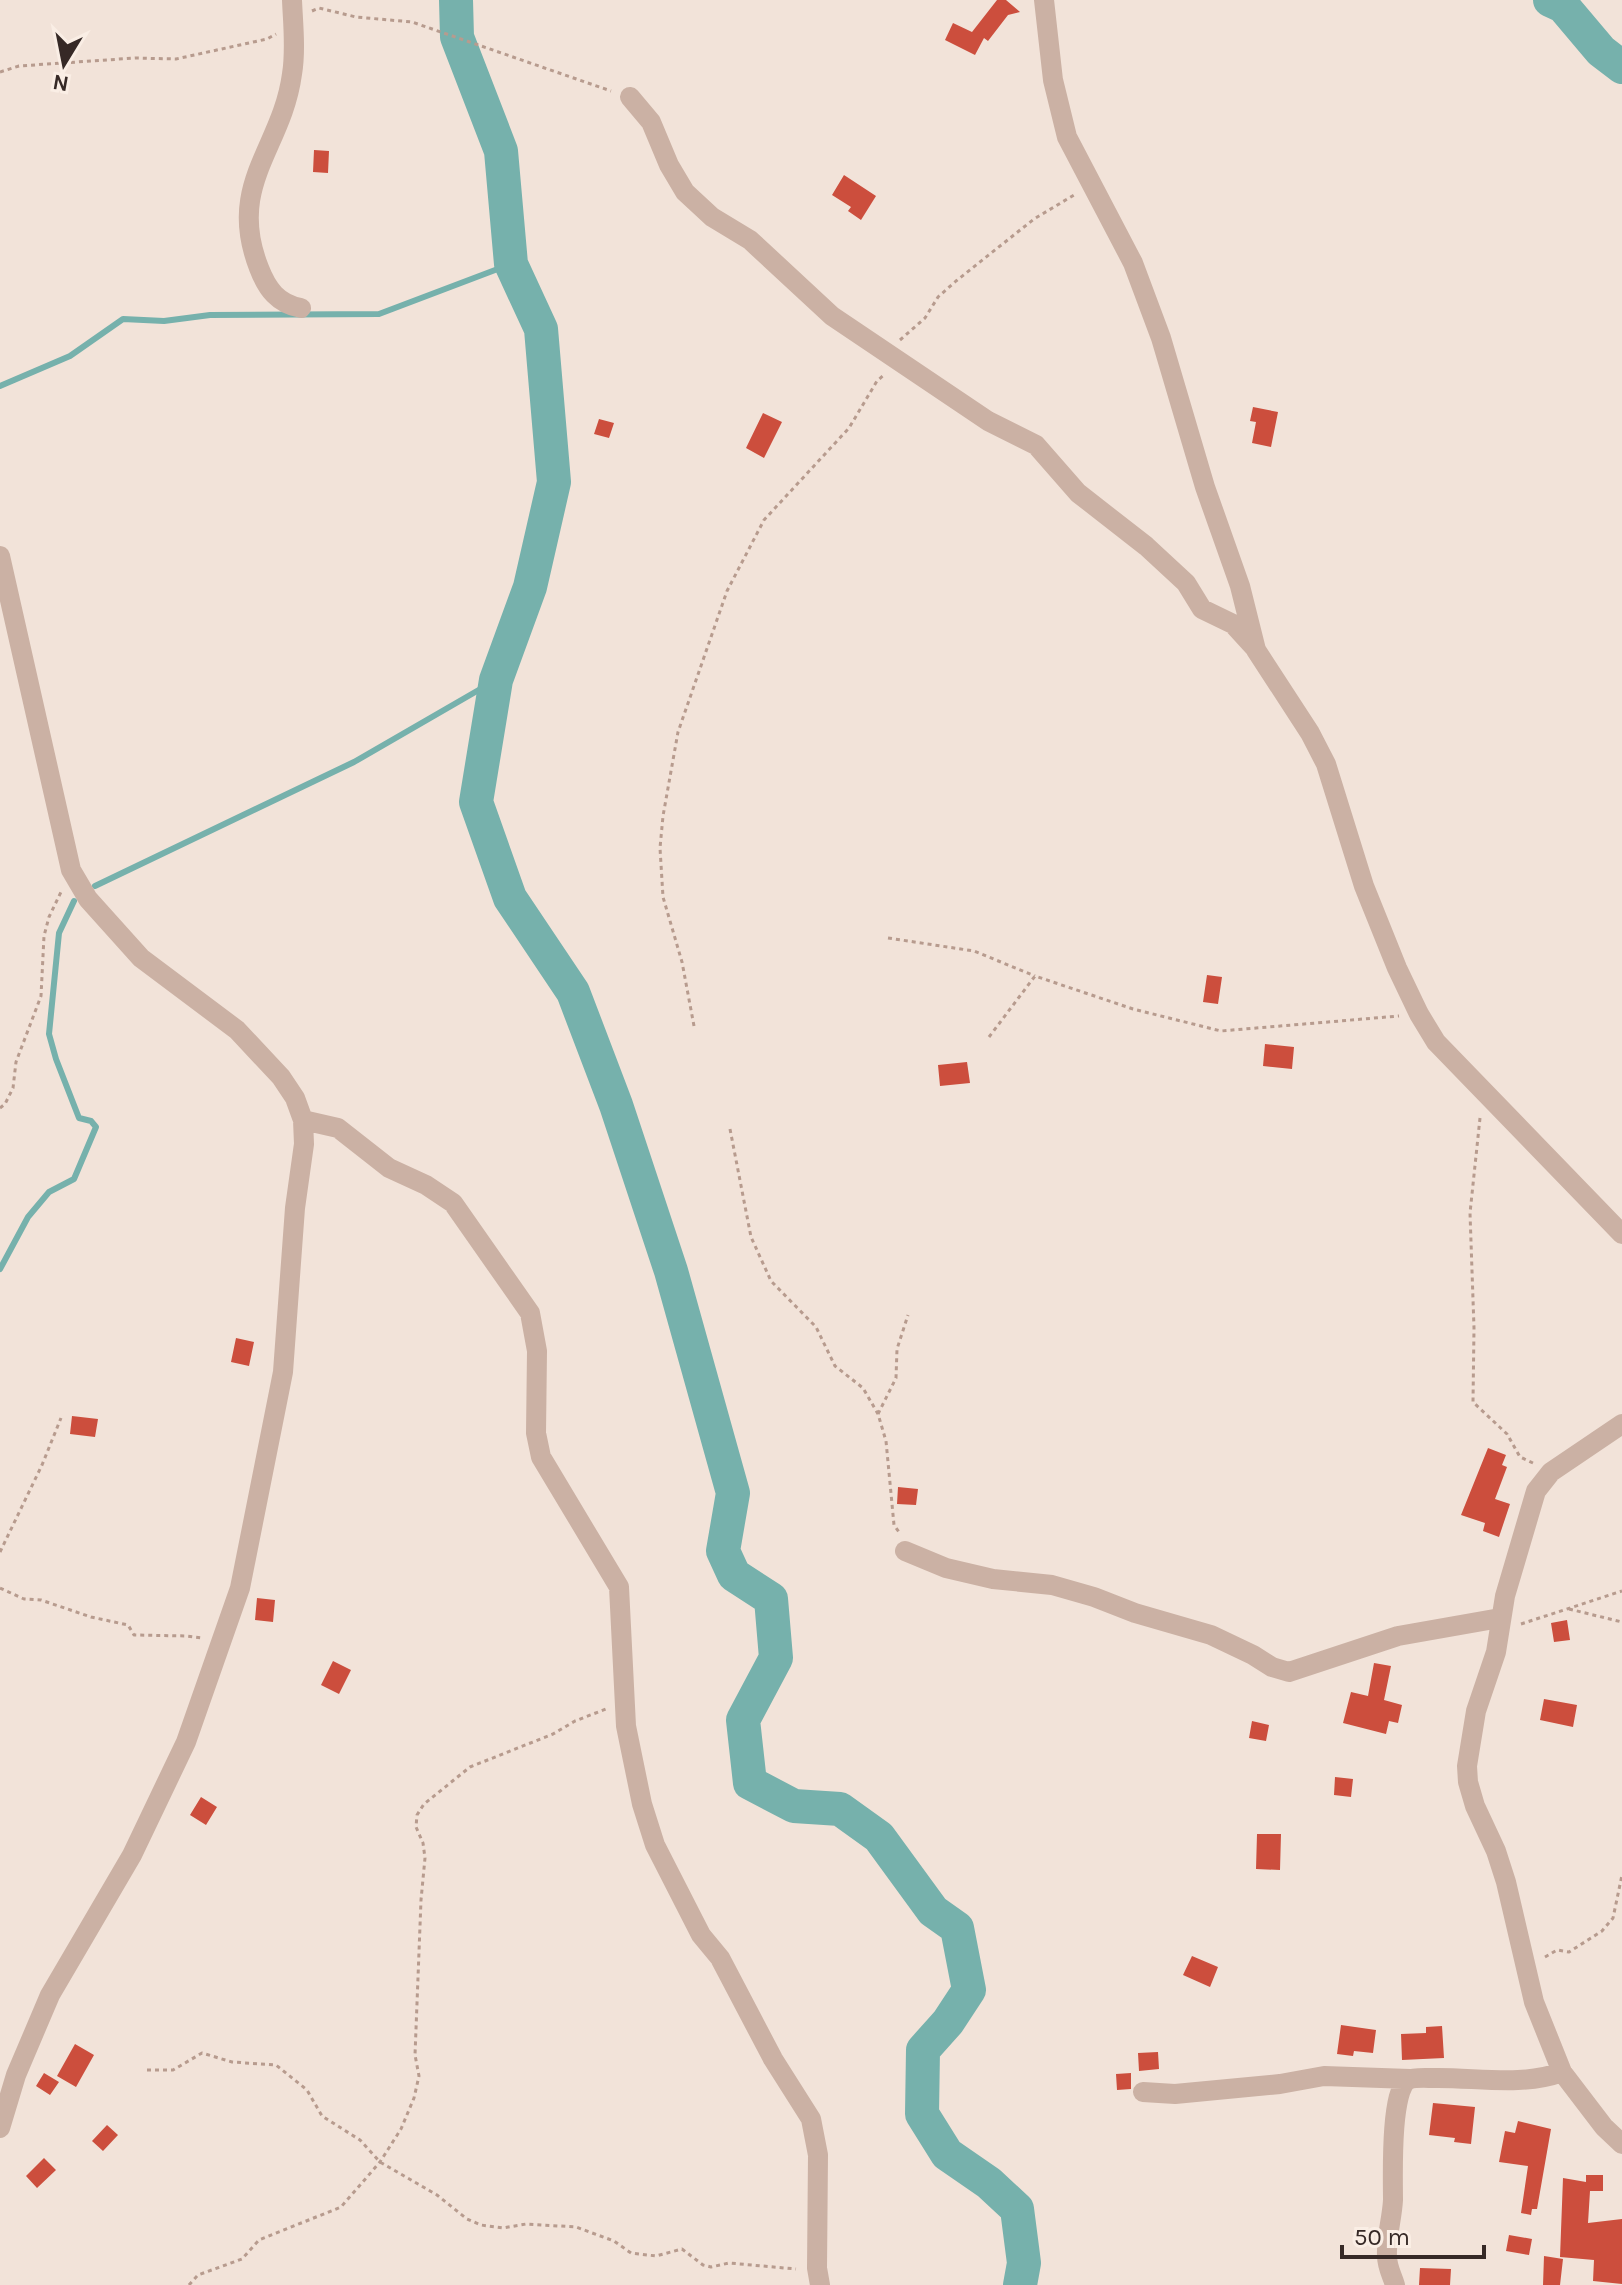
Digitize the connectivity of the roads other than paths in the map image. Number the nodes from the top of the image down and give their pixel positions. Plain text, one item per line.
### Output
1 (1044, 0) edge
2 (292, 10) edge
3 (630, 97) road end
4 (301, 308) dead end
5 (0, 556) edge
6 (1256, 650) junction
7 (303, 1120) junction
8 (1622, 1234) edge
9 (1622, 1424) edge
10 (905, 1551) road end
11 (1500, 1626) junction
12 (1562, 2072) junction
13 (1410, 2079) junction
14 (1143, 2092) dead end
15 (0, 2128) edge
16 (1622, 2144) edge
17 (818, 2276) edge
18 (1395, 2285) edge

1 - 6 street
2 - 4 street
3 - 6 street
5 - 7 street
6 - 8 street
7 - 15 street
7 - 17 street
9 - 11 street
10 - 11 street
11 - 12 street
12 - 13 street
12 - 16 street
13 - 14 street
13 - 18 street

